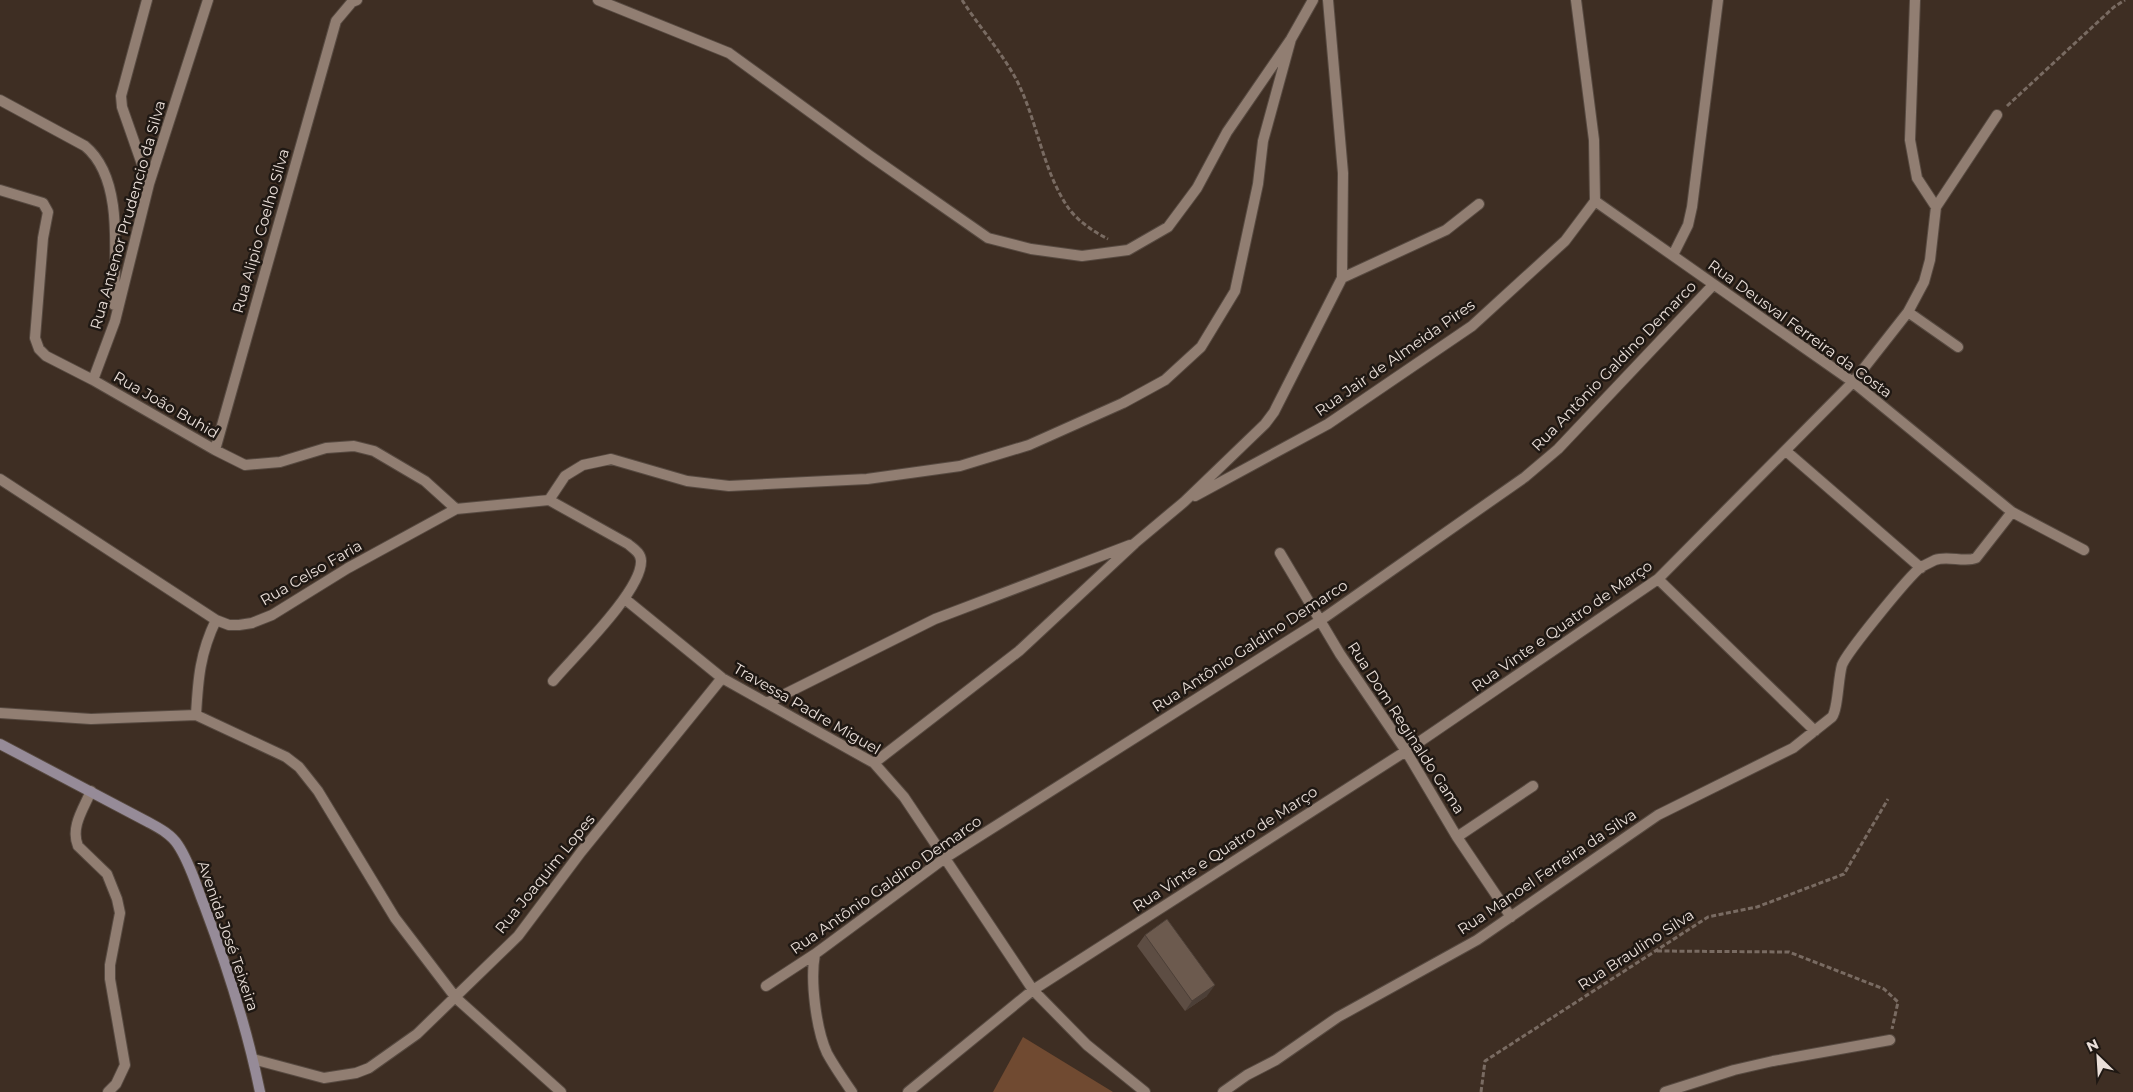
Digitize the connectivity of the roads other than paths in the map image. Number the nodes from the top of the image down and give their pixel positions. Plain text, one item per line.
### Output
1 (147, 0) edge
2 (208, 0) edge
3 (357, 0) edge
4 (598, 0) edge
5 (1313, 0) edge
6 (1328, 0) edge
7 (1576, 0) edge
8 (1718, 0) edge
9 (1915, 0) edge
10 (1292, 39) junction
11 (0, 100) edge
12 (1997, 115) road end
13 (149, 184) junction
14 (0, 190) edge
15 (1596, 201) junction
16 (1479, 204) dead end
17 (1936, 207) junction
18 (1673, 255) junction
19 (1342, 278) junction
20 (1713, 285) junction
21 (1908, 312) junction
22 (115, 321) junction
23 (1958, 347) dead end
24 (93, 380) junction
25 (1853, 382) junction
26 (215, 450) junction
27 (1786, 451) junction
28 (0, 480) edge
29 (549, 500) junction
30 (1184, 502) junction
31 (456, 509) junction
32 (2012, 512) junction
33 (1135, 542) junction
34 (2084, 550) dead end
35 (1280, 553) dead end
36 (1920, 568) junction
37 (1658, 579) junction
38 (625, 598) junction
39 (216, 620) junction
40 (1321, 620) junction
41 (722, 678) junction
42 (552, 681) dead end
43 (767, 704) junction
44 (0, 713) edge
45 (196, 715) junction
46 (1815, 731) junction
47 (0, 744) edge
48 (1406, 752) junction
49 (874, 763) junction
50 (1533, 786) dead end
51 (91, 791) junction
52 (1457, 837) junction
53 (945, 858) junction
54 (1511, 917) junction
55 (815, 954) junction
56 (766, 986) dead end
57 (1033, 990) junction
58 (456, 998) junction
59 (1890, 1040) road end
60 (253, 1059) junction
61 (108, 1092) edge
62 (260, 1092) edge
63 (560, 1092) edge
64 (852, 1092) edge
65 (908, 1092) edge
66 (1146, 1092) edge
67 (1223, 1092) edge
68 (1666, 1092) edge

1 - 13 street
2 - 13 street, Rua Antenor Prudencio da Silva
3 - 26 street, Rua Alipio Coelho Silva
4 - 10 street
5 - 10 street
6 - 19 street
7 - 15 street
8 - 18 street
9 - 17 street
10 - 29 street
11 - 22 street
12 - 17 street, Rua Vinte e Quatro de Março
13 - 22 street, Rua Antenor Prudencio da Silva
14 - 24 street, Rua João Buhid
15 - 18 street, Rua Deusval Ferreira da Costa
15 - 30 street, Rua Jair de Almeida Pires
16 - 19 street
17 - 21 street, Rua Vinte e Quatro de Março
18 - 20 street, Rua Deusval Ferreira da Costa
19 - 30 street
20 - 25 street, Rua Deusval Ferreira da Costa
20 - 40 street, Rua Antônio Galdino Demarco
21 - 23 street
21 - 25 street, Rua Vinte e Quatro de Março
22 - 24 street, Rua Antenor Prudencio da Silva
24 - 26 street, Rua João Buhid
25 - 27 street, Rua Vinte e Quatro de Março
25 - 32 street, Rua Deusval Ferreira da Costa
26 - 31 street, Rua João Buhid
27 - 36 street
27 - 37 street, Rua Vinte e Quatro de Março
28 - 39 street, Rua Celso Faria
29 - 31 street, Rua Celso Faria
29 - 38 street
30 - 33 street
31 - 39 street, Rua Celso Faria
32 - 34 street, Rua Deusval Ferreira da Costa
32 - 36 street, Rua Manoel Ferreira da Silva
33 - 43 street
33 - 49 street
35 - 40 street, Rua Dom Reginaldo Gama
36 - 46 street, Rua Manoel Ferreira da Silva
37 - 46 street
37 - 48 street, Rua Vinte e Quatro de Março
38 - 41 street, Travessa Padre Miguel
38 - 42 street
39 - 45 street
40 - 48 street, Rua Dom Reginaldo Gama
40 - 53 street, Rua Antônio Galdino Demarco
41 - 43 street, Travessa Padre Miguel
41 - 58 street, Rua Joaquim Lopes
43 - 49 street, Travessa Padre Miguel
44 - 45 street
45 - 58 street
46 - 54 street, Rua Manoel Ferreira da Silva
47 - 51 main road, Avenida José Teixeira
48 - 52 street, Rua Dom Reginaldo Gama
48 - 57 street, Rua Vinte e Quatro de Março
49 - 53 street, Travessa Padre Miguel
50 - 52 street
51 - 60 main road, Avenida José Teixeira
51 - 61 street
52 - 54 street, Rua Dom Reginaldo Gama
53 - 55 street, Rua Antônio Galdino Demarco
53 - 57 street, Travessa Padre Miguel
54 - 67 street, Rua Manoel Ferreira da Silva
55 - 56 street, Rua Antônio Galdino Demarco
55 - 64 street
57 - 65 street, Rua Vinte e Quatro de Março
57 - 66 street, Travessa Padre Miguel
58 - 60 street, Rua Joaquim Lopes
58 - 63 street
59 - 68 street
60 - 62 main road, Avenida José Teixeira

